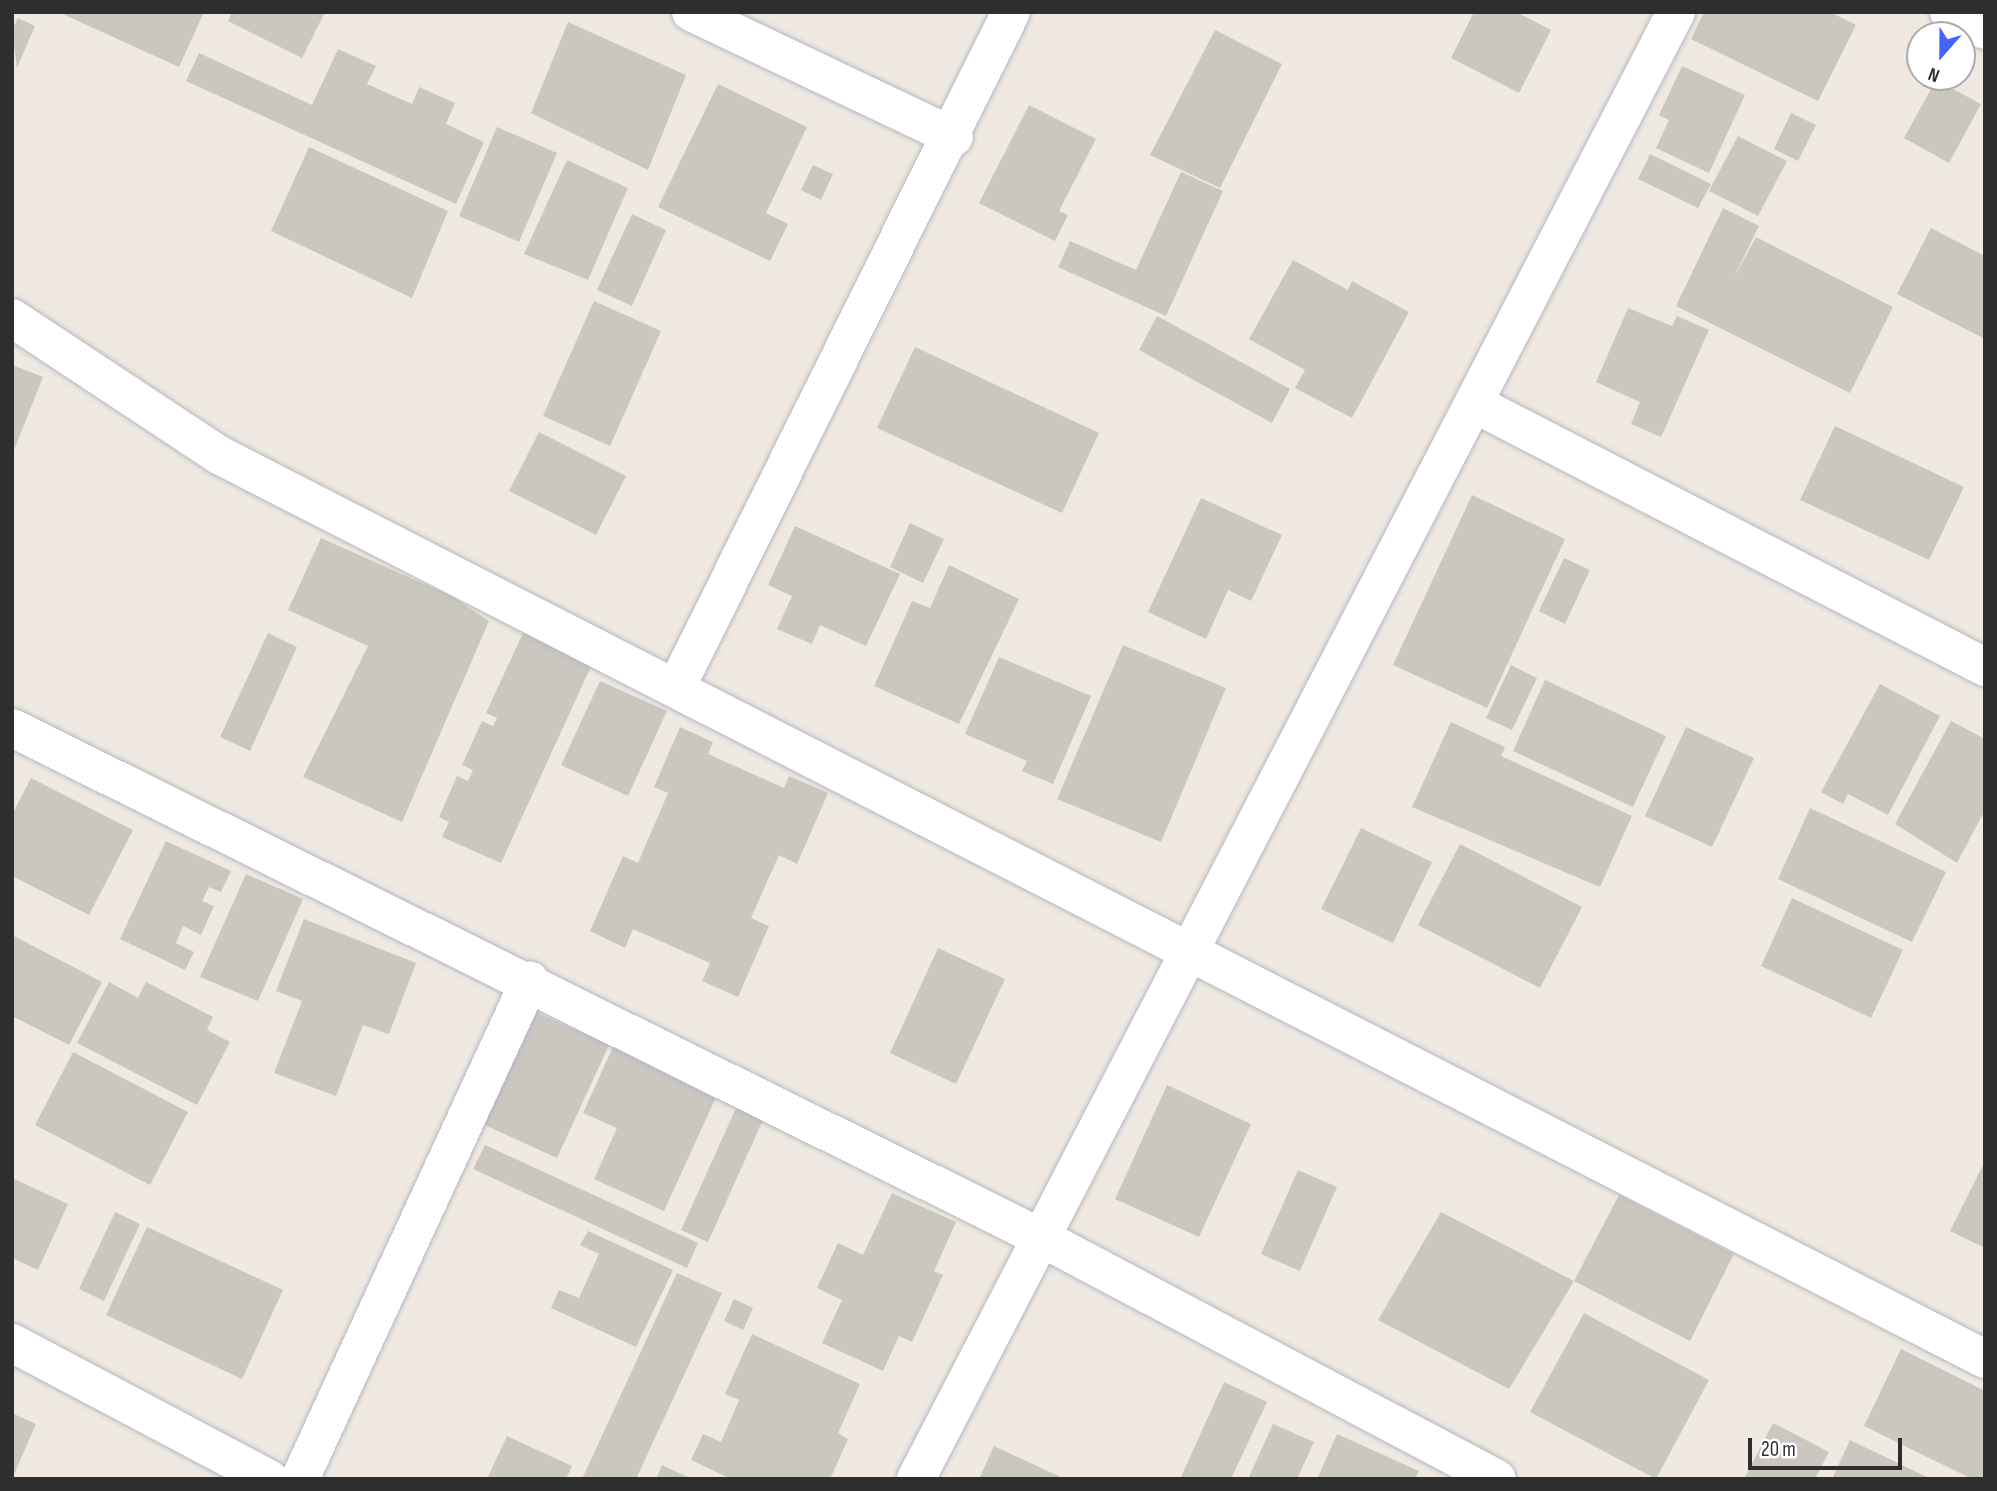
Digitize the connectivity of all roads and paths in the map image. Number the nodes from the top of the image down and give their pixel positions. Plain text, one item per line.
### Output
1 (691, 12) edge
2 (1011, 12) edge
3 (1676, 12) edge
4 (1950, 12) edge
5 (1985, 30) edge
6 (954, 137) junction
7 (12, 318) edge
8 (1478, 405) junction
9 (1985, 667) edge
10 (677, 686) junction
11 (12, 729) edge
12 (1190, 956) junction
13 (530, 980) junction
14 (1038, 1236) junction
15 (12, 1343) edge
16 (1985, 1359) edge
17 (269, 1479) edge
18 (300, 1479) edge
19 (916, 1479) edge
20 (1497, 1479) edge

1 - 6 street
2 - 6 street
3 - 8 street
4 - 5 street
6 - 10 street
7 - 10 street
8 - 9 street
8 - 12 street
10 - 12 street
11 - 13 street
12 - 14 street
12 - 16 street
13 - 14 street
13 - 18 street
14 - 19 street
14 - 20 street
15 - 17 street

